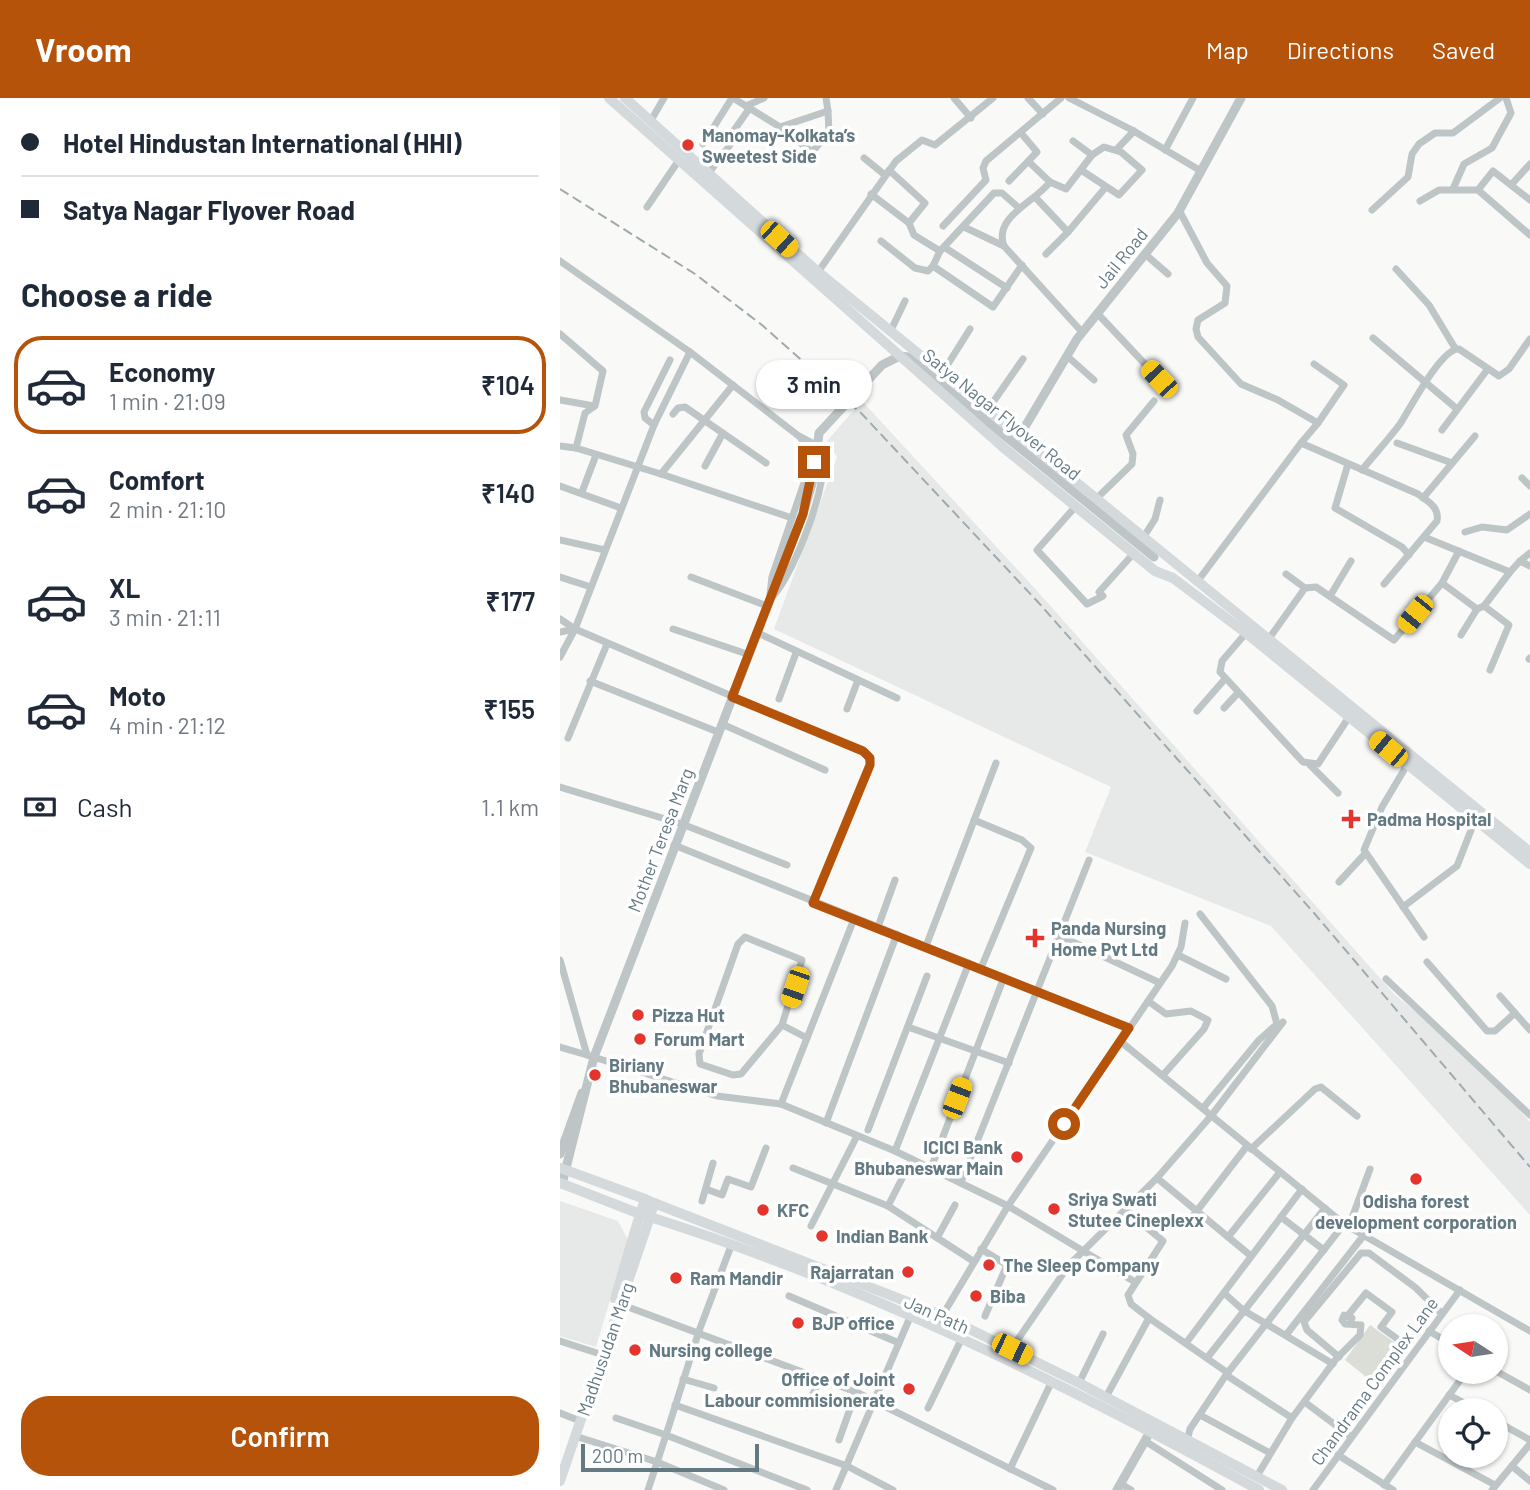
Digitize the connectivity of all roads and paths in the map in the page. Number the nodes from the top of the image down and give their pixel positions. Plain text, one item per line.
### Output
1 (609, 98) edge
2 (625, 98) edge
3 (664, 98) edge
4 (733, 98) edge
5 (764, 98) edge
6 (826, 98) edge
7 (954, 98) edge
8 (993, 98) edge
9 (1028, 98) edge
10 (1061, 98) edge
11 (1193, 98) edge
12 (1241, 98) edge
13 (1500, 98) edge
14 (1506, 98) edge
15 (1072, 99) edge
16 (747, 108) junction
17 (828, 111) junction
18 (1043, 114) junction
19 (971, 118) junction
20 (650, 121) junction
21 (780, 127) junction
22 (1135, 131) junction
23 (1021, 133) junction
24 (730, 136) dead end
25 (1073, 141) dead end
26 (703, 144) dead end
27 (730, 145) dead end
28 (1117, 149) junction
29 (1165, 150) junction
30 (1092, 155) junction
31 (864, 158) dead end
32 (679, 160) junction
33 (1029, 162) junction
34 (1530, 164) edge
35 (1081, 170) junction
36 (1201, 171) junction
37 (887, 173) junction
38 (708, 174) junction
39 (1009, 180) dead end
40 (1050, 182) junction
41 (1511, 185) junction
42 (1105, 188) junction
43 (1453, 189) junction
44 (1478, 190) junction
45 (871, 194) junction
46 (1036, 198) junction
47 (1530, 200) edge
48 (1420, 201) dead end
49 (647, 207) dead end
50 (1019, 208) junction
51 (1179, 210) junction
52 (1372, 210) dead end
53 (909, 223) junction
54 (943, 226) dead end
55 (964, 227) junction
56 (1069, 232) junction
57 (1530, 235) edge
58 (881, 241) dead end
59 (1004, 246) junction
60 (942, 249) junction
61 (1046, 254) dead end
62 (1145, 254) junction
63 (560, 261) edge
64 (1022, 265) junction
65 (933, 266) junction
66 (1396, 269) dead end
67 (818, 272) junction
68 (1168, 274) dead end
69 (1007, 288) junction
70 (905, 301) dead end
71 (855, 308) junction
72 (1097, 313) junction
73 (970, 329) dead end
74 (891, 330) junction
75 (1083, 332) junction
76 (560, 334) edge
77 (1373, 338) dead end
78 (1530, 339) edge
79 (1455, 348) junction
80 (690, 352) junction
81 (1067, 356) junction
82 (1023, 359) dead end
83 (670, 360) dead end
84 (1314, 364) dead end
85 (1487, 370) junction
86 (943, 372) junction
87 (1159, 379) dead end
88 (1094, 380) dead end
89 (1425, 383) junction
90 (733, 385) junction
91 (961, 386) junction
92 (951, 399) junction
93 (560, 400) edge
94 (1154, 401) dead end
95 (595, 406) junction
96 (989, 408) junction
97 (1457, 409) junction
98 (673, 414) dead end
99 (705, 421) junction
100 (1318, 423) junction
101 (654, 425) junction
102 (1442, 429) dead end
103 (1017, 432) junction
104 (723, 433) junction
105 (1475, 436) dead end
106 (800, 437) junction
107 (1301, 443) junction
108 (1397, 443) dead end
109 (560, 446) edge
110 (576, 448) junction
111 (596, 454) junction
112 (766, 463) dead end
113 (1349, 464) junction
114 (1452, 464) junction
115 (705, 466) dead end
116 (637, 467) junction
117 (1362, 470) junction
118 (661, 474) junction
119 (1522, 478) dead end
120 (560, 486) edge
121 (1530, 486) edge
122 (582, 492) junction
123 (1097, 498) junction
124 (1423, 498) junction
125 (1160, 500) dead end
126 (1076, 506) junction
127 (621, 508) junction
128 (1530, 514) edge
129 (792, 518) junction
130 (1465, 532) dead end
131 (1424, 537) junction
132 (1143, 538) junction
133 (560, 540) edge
134 (605, 550) junction
135 (1458, 551) junction
136 (1135, 552) junction
137 (1530, 553) edge
138 (1409, 555) junction
139 (1351, 561) dead end
140 (1520, 561) junction
141 (1160, 562) junction
142 (1530, 566) edge
143 (1510, 572) junction
144 (781, 574) joint
145 (1286, 574) dead end
146 (560, 577) edge
147 (691, 577) dead end
148 (1197, 583) junction
149 (1441, 583) junction
150 (1384, 584) dead end
151 (591, 587) junction
152 (1305, 588) junction
153 (1330, 596) junction
154 (768, 603) junction
155 (1481, 608) junction
156 (560, 619) edge
157 (575, 629) junction
158 (673, 629) dead end
159 (560, 632) edge
160 (756, 632) junction
161 (1246, 633) junction
162 (1461, 635) dead end
163 (1268, 640) junction
164 (607, 644) junction
165 (796, 653) junction
166 (747, 654) junction
167 (560, 657) edge
168 (1490, 670) dead end
169 (858, 680) junction
170 (1224, 680) junction
171 (590, 681) junction
172 (1237, 694) junction
173 (732, 697) junction
174 (897, 698) dead end
175 (779, 699) dead end
176 (1224, 708) dead end
177 (847, 709) dead end
178 (1196, 710) dead end
179 (1349, 718) junction
180 (720, 728) junction
181 (568, 738) dead end
182 (996, 763) dead end
183 (1310, 765) junction
184 (1407, 765) junction
185 (825, 770) dead end
186 (560, 787) edge
187 (1338, 793) dead end
188 (974, 820) junction
189 (1475, 820) junction
190 (682, 824) junction
191 (674, 845) junction
192 (1530, 852) edge
193 (1364, 855) junction
194 (1089, 860) dead end
195 (1530, 864) edge
196 (787, 865) dead end
197 (895, 880) dead end
198 (1339, 882) dead end
199 (813, 903) junction
200 (1403, 907) junction
201 (1200, 914) dead end
202 (854, 919) junction
203 (1185, 923) dead end
204 (878, 928) junction
205 (897, 934) junction
206 (1060, 936) junction
207 (1424, 937) dead end
208 (926, 946) junction
209 (1178, 956) junction
210 (560, 960) edge
211 (1427, 962) dead end
212 (969, 963) junction
213 (981, 968) junction
214 (927, 976) dead end
215 (1004, 977) junction
216 (1226, 979) dead end
217 (1386, 979) dead end
218 (1160, 983) junction
219 (1039, 991) junction
220 (1500, 996) dead end
221 (1148, 1001) junction
222 (1516, 1013) junction
223 (1283, 1022) dead end
224 (782, 1025) junction
225 (908, 1027) junction
226 (1129, 1028) junction
227 (1530, 1030) edge
228 (807, 1038) junction
229 (939, 1038) junction
230 (1120, 1041) junction
231 (560, 1047) edge
232 (975, 1052) junction
233 (590, 1056) junction
234 (1009, 1063) junction
235 (1163, 1075) junction
236 (583, 1092) junction
237 (781, 1104) junction
238 (1203, 1108) junction
239 (1530, 1115) edge
240 (1211, 1116) junction
241 (1357, 1116) dead end
242 (826, 1123) junction
243 (868, 1130) dead end
244 (857, 1136) junction
245 (1249, 1147) junction
246 (766, 1148) dead end
247 (895, 1151) junction
248 (560, 1154) edge
249 (912, 1159) junction
250 (713, 1163) dead end
251 (793, 1168) dead end
252 (931, 1168) junction
253 (563, 1169) edge
254 (1370, 1169) dead end
255 (1280, 1172) junction
256 (1157, 1178) junction
257 (961, 1182) junction
258 (561, 1183) edge
259 (833, 1184) junction
260 (706, 1189) junction
261 (1301, 1189) junction
262 (650, 1201) junction
263 (702, 1201) dead end
264 (956, 1205) dead end
265 (888, 1206) junction
266 (1008, 1206) junction
267 (1325, 1208) junction
268 (1126, 1210) junction
269 (1198, 1210) junction
270 (645, 1215) junction
271 (1281, 1217) junction
272 (1186, 1225) dead end
273 (1346, 1225) junction
274 (811, 1226) dead end
275 (1304, 1235) junction
276 (1364, 1235) junction
277 (1228, 1237) junction
278 (937, 1238) junction
279 (731, 1246) junction
280 (981, 1249) junction
281 (1324, 1250) junction
282 (1084, 1251) junction
283 (1251, 1256) junction
284 (973, 1261) junction
285 (1135, 1282) junction
286 (1460, 1290) junction
287 (1224, 1293) junction
288 (789, 1296) dead end
289 (620, 1304) junction
290 (1244, 1310) junction
291 (1439, 1311) junction
292 (911, 1315) junction
293 (941, 1315) junction
294 (985, 1316) dead end
295 (1149, 1318) junction
296 (1267, 1323) junction
297 (936, 1326) junction
298 (699, 1331) junction
299 (1430, 1331) junction
300 (1530, 1331) edge
301 (1103, 1334) dead end
302 (1286, 1335) junction
303 (1438, 1336) edge
304 (962, 1338) junction
305 (560, 1341) edge
306 (899, 1343) junction
307 (1186, 1343) junction
308 (1012, 1349) junction
309 (597, 1353) junction
310 (1339, 1357) junction
311 (1207, 1358) junction
312 (1333, 1364) junction
313 (1227, 1374) junction
314 (1508, 1378) edge
315 (683, 1379) junction
316 (820, 1379) junction
317 (1051, 1383) junction
318 (1079, 1383) junction
319 (1457, 1384) edge
320 (714, 1388) dead end
321 (1530, 1390) edge
322 (856, 1392) junction
323 (1449, 1395) junction
324 (1106, 1397) junction
325 (1455, 1398) edge
326 (874, 1400) junction
327 (1306, 1403) junction
328 (675, 1405) junction
329 (807, 1408) dead end
330 (928, 1408) dead end
331 (560, 1413) edge
332 (1200, 1415) junction
333 (616, 1418) dead end
334 (1292, 1418) junction
335 (575, 1419) junction
336 (1508, 1428) edge
337 (575, 1436) junction
338 (666, 1436) junction
339 (1147, 1436) junction
340 (1350, 1436) junction
341 (839, 1440) dead end
342 (1187, 1441) junction
343 (1530, 1442) edge
344 (1415, 1443) junction
345 (1270, 1453) junction
346 (1438, 1454) edge
347 (1338, 1455) junction
348 (560, 1460) edge
349 (657, 1462) junction
350 (847, 1466) junction
351 (1512, 1466) junction
352 (1010, 1468) junction
353 (1463, 1468) edge
354 (1257, 1476) junction
355 (560, 1481) edge
356 (1530, 1481) edge
357 (1384, 1485) junction
358 (1119, 1487) edge
359 (715, 1488) edge
360 (1493, 1488) edge
361 (648, 1490) edge
362 (724, 1490) edge
363 (807, 1490) edge
364 (836, 1490) edge
365 (893, 1490) edge
366 (1053, 1490) edge
367 (1131, 1490) edge
368 (1222, 1490) edge
369 (1259, 1490) edge
370 (1282, 1490) edge
371 (1313, 1490) edge
372 (1393, 1490) edge

1 - 32 main road
2 - 20 main road
3 - 20 street
4 - 16 street
4 - 26 street
5 - 16 street
6 - 17 street
7 - 19 street
8 - 19 street
9 - 18 street
10 - 18 street
11 - 29 street
12 - 36 street, Jail Road
13 - 52 street
14 - 43 street
15 - 22 street
16 - 21 street
16 - 24 street
17 - 21 street
17 - 21 street
18 - 23 street
19 - 37 street
20 - 38 main road
22 - 28 street
22 - 29 street
23 - 33 street
23 - 54 street
25 - 30 street
27 - 38 street
28 - 30 street
28 - 42 street
29 - 36 street
30 - 35 street
31 - 37 street
32 - 49 street
32 - 71 main road
33 - 39 street
33 - 40 street
34 - 41 street
35 - 40 street
35 - 42 street
36 - 51 street, Jail Road
37 - 45 street
37 - 53 street
38 - 67 main road
40 - 46 street
41 - 44 street
41 - 47 street
42 - 56 street
43 - 44 street
43 - 48 street
44 - 57 street
45 - 53 street
45 - 67 street
46 - 50 street
46 - 56 street
50 - 55 street
50 - 59 street
51 - 62 street, Jail Road
51 - 100 street
53 - 60 street
55 - 59 street
55 - 60 street
56 - 61 street
58 - 65 street
59 - 64 street
60 - 65 street
60 - 69 street
62 - 68 street
62 - 72 street, Jail Road
63 - 80 street
64 - 69 street
64 - 75 street
65 - 69 street
66 - 79 street
67 - 71 main road
70 - 74 street
71 - 74 main road
71 - 92 main road
72 - 75 street, Jail Road
72 - 87 street
73 - 86 street
74 - 86 main road
75 - 81 street, Jail Road
76 - 95 street
77 - 89 street
78 - 85 street
79 - 85 street
79 - 89 street
80 - 90 street
80 - 101 street
81 - 88 street
81 - 103 street, Jail Road
82 - 96 street
83 - 101 street
84 - 100 street
85 - 97 street
86 - 91 main road
89 - 97 street
89 - 117 street
90 - 99 street
90 - 106 street
91 - 92 main road
91 - 96 main road
92 - 126 main road
93 - 95 street
94 - 123 street
95 - 110 street
96 - 103 main road
97 - 102 street
98 - 99 street
99 - 104 street
99 - 118 street
100 - 107 street
101 - 116 street
103 - 123 main road
104 - 112 street
104 - 115 street
105 - 114 street
106 - 129 street, Mother Teresa Marg
106 - 154 street, Mother Teresa Marg
107 - 113 street
107 - 148 street
108 - 114 street
109 - 110 street
110 - 111 street
111 - 116 street
111 - 122 street
113 - 117 street
113 - 138 street
114 - 124 street
116 - 118 street
116 - 127 street
117 - 124 street
118 - 129 street
119 - 121 street
120 - 122 street
122 - 127 street
123 - 132 main road
124 - 131 street
125 - 132 street
126 - 136 main road
126 - 136 street
127 - 134 street
128 - 130 street
129 - 154 street, Mother Teresa Marg
131 - 135 street
131 - 138 street
132 - 141 main road
133 - 134 street
134 - 151 street
135 - 143 street
135 - 149 street
136 - 141 main road
137 - 140 street
138 - 150 street
139 - 153 street
140 - 142 street
140 - 143 street
141 - 144 street, Satya Nagar Flyover Road
141 - 148 main road
141 - 161 main road
143 - 155 street
144 - 154 street, Mother Teresa Marg
145 - 152 street
146 - 151 street
147 - 154 street
148 - 163 main road
149 - 153 street
149 - 155 street
151 - 157 street
152 - 153 street
152 - 163 street
154 - 160 street, Mother Teresa Marg
155 - 162 street
155 - 168 street
156 - 157 street
157 - 159 street
157 - 164 street
157 - 167 street
158 - 166 street
160 - 165 street
160 - 166 street, Mother Teresa Marg
161 - 170 street
161 - 179 main road
163 - 192 main road
164 - 171 street
164 - 173 street
165 - 169 street
165 - 175 street
166 - 173 street, Mother Teresa Marg
169 - 174 street
169 - 177 street
170 - 172 street
170 - 178 street
171 - 180 street
171 - 181 street
172 - 176 street
172 - 183 street
173 - 180 street, Mother Teresa Marg
173 - 199 street
179 - 183 street
179 - 184 main road
180 - 185 street
180 - 190 street, Mother Teresa Marg
182 - 188 street
183 - 187 street
184 - 189 main road
184 - 193 street
186 - 190 street
188 - 208 street
188 - 213 street
189 - 195 main road
189 - 200 street
190 - 191 street, Mother Teresa Marg
190 - 196 street
191 - 199 street
191 - 233 street, Mother Teresa Marg
193 - 198 street
193 - 200 street
194 - 206 street
197 - 204 street
199 - 202 street
200 - 207 street
201 - 238 street
202 - 204 street
202 - 228 street
203 - 209 street
204 - 205 street
205 - 208 street
205 - 242 street
206 - 218 street
206 - 219 street
208 - 212 street
209 - 216 street
209 - 218 street
210 - 233 street
211 - 222 street
212 - 213 street
212 - 229 street
213 - 215 street
214 - 225 street
215 - 219 street
215 - 232 street
217 - 239 street
218 - 221 street
219 - 226 street
219 - 234 street
220 - 222 street
221 - 226 street
221 - 235 street
222 - 227 street
223 - 240 street
224 - 224 street
224 - 228 street
225 - 229 street
225 - 243 street
226 - 230 street
228 - 237 street
229 - 232 street
229 - 247 street
230 - 235 street
230 - 266 street
231 - 233 street
232 - 234 street
232 - 252 street
233 - 236 street, Mother Teresa Marg
233 - 237 street
234 - 257 street
235 - 238 street
236 - 248 street, Mother Teresa Marg
236 - 253 street, Mother Teresa Marg
237 - 242 street
238 - 240 street
240 - 245 street
240 - 256 street
241 - 245 street
242 - 244 street
244 - 247 street
244 - 259 street
245 - 255 street
245 - 269 street
246 - 260 street
247 - 249 street
249 - 252 street
249 - 265 street
250 - 260 street
251 - 259 street
252 - 257 street
253 - 258 street, Mother Teresa Marg
253 - 262 main road, Jan Path
254 - 273 street
255 - 261 street
255 - 277 street
256 - 268 street
256 - 269 street
257 - 266 street
258 - 270 main road, Jan Path
259 - 265 street
259 - 274 street
260 - 263 street
261 - 267 street
261 - 271 street
262 - 270 main road
262 - 293 main road, Jan Path
264 - 278 street
265 - 278 street
266 - 280 street
266 - 282 street
267 - 273 street
267 - 275 street
268 - 282 street
268 - 285 street
269 - 272 street
269 - 277 street
270 - 279 main road, Jan Path
270 - 289 main road, Madhusudan Marg
270 - 309 main road, Madhusudan Marg
271 - 275 street
271 - 283 street
273 - 276 street
273 - 281 street
275 - 281 street
275 - 290 street
276 - 286 street
276 - 302 street
277 - 283 street
278 - 284 street
279 - 292 main road, Jan Path
279 - 298 street
280 - 284 street
280 - 294 street
281 - 296 street
282 - 285 street
282 - 308 street
283 - 287 street
284 - 293 street
285 - 295 street
286 - 291 street, Chandrama Complex Lane
286 - 300 street
287 - 290 street
287 - 307 street
288 - 306 street
289 - 298 street
289 - 337 main road, Madhusudan Marg
290 - 296 street
290 - 311 street
291 - 299 street, Chandrama Complex Lane
291 - 310 street
291 - 310 street
292 - 297 main road, Jan Path
292 - 306 street
293 - 297 street
293 - 308 main road, Jan Path
295 - 307 street
295 - 324 street
296 - 302 street
296 - 313 street
297 - 304 main road, Jan Path
298 - 315 street
298 - 316 street
299 - 303 street
299 - 340 street, Chandrama Complex Lane
301 - 318 street
302 - 312 street
304 - 317 main road, Jan Path
304 - 330 street
305 - 309 street
306 - 326 street
307 - 311 street
308 - 318 main road, Jan Path
309 - 335 main road, Madhusudan Marg
310 - 312 street
311 - 313 street
312 - 327 street
313 - 332 street
313 - 334 street
314 - 321 street
315 - 320 street
315 - 328 street
316 - 322 street
316 - 329 street
317 - 339 main road, Jan Path
317 - 352 street
318 - 324 main road, Jan Path
319 - 323 street
322 - 326 street
322 - 341 street
323 - 325 street
323 - 344 street
324 - 342 main road, Jan Path
326 - 350 street
326 - 352 street
327 - 334 street
327 - 340 street
328 - 338 street
328 - 350 street
331 - 335 street
332 - 342 street
332 - 345 street
333 - 338 street
334 - 345 street
335 - 348 main road, Madhusudan Marg
336 - 343 street
337 - 349 street
337 - 355 main road, Madhusudan Marg
338 - 349 street
338 - 363 street
339 - 358 street
339 - 368 street
339 - 369 main road, Jan Path
340 - 347 street, Chandrama Complex Lane
342 - 354 main road, Jan Path
343 - 351 street
344 - 346 street
344 - 357 street
345 - 354 street
347 - 357 street
347 - 371 street, Chandrama Complex Lane
349 - 359 street
349 - 361 street
350 - 364 street
350 - 365 street
351 - 356 street
351 - 360 street
352 - 366 street
353 - 360 street
354 - 370 main road, Jan Path
357 - 372 street
358 - 367 street
359 - 362 street

